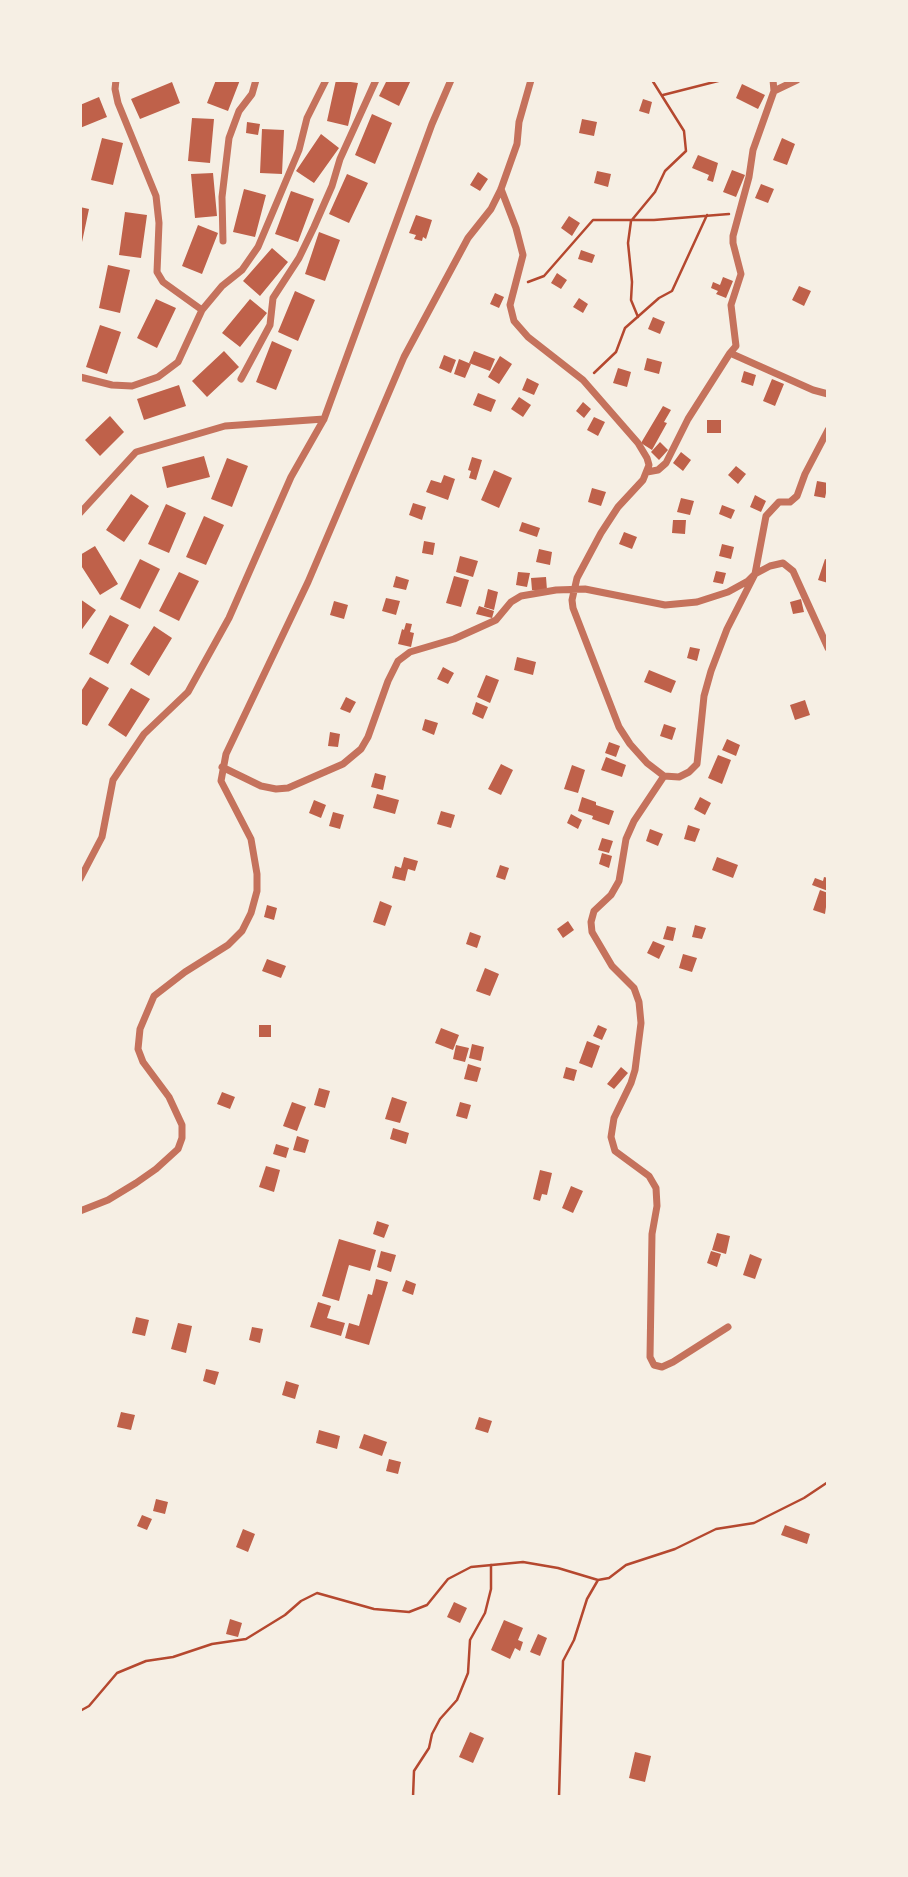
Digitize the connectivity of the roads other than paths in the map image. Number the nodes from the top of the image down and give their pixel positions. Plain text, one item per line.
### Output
1 (116, 80) edge
2 (256, 80) edge
3 (326, 80) edge
4 (376, 80) edge
5 (451, 80) edge
6 (531, 80) edge
7 (773, 80) edge
8 (797, 80) edge
9 (774, 91) junction
10 (501, 189) junction
11 (223, 241) dead end
12 (202, 310) junction
13 (730, 353) junction
14 (80, 377) edge
15 (241, 379) dead end
16 (828, 394) edge
17 (324, 419) junction
18 (828, 430) edge
19 (648, 472) junction
20 (80, 513) edge
21 (755, 574) junction
22 (574, 590) junction
23 (828, 648) edge
24 (222, 767) junction
25 (664, 776) junction
26 (80, 879) edge
27 (80, 1211) edge
28 (728, 1327) dead end

1 - 12 street
2 - 11 street
3 - 12 street
4 - 15 street
5 - 17 street
6 - 10 street
7 - 9 street
8 - 9 street
9 - 13 street
10 - 19 street
10 - 24 street
12 - 14 street
13 - 16 street
13 - 19 street
17 - 20 street
17 - 26 street
18 - 21 street
19 - 22 street
21 - 22 street
21 - 23 street
21 - 25 street
22 - 24 street
22 - 25 street
24 - 27 street
25 - 28 street

